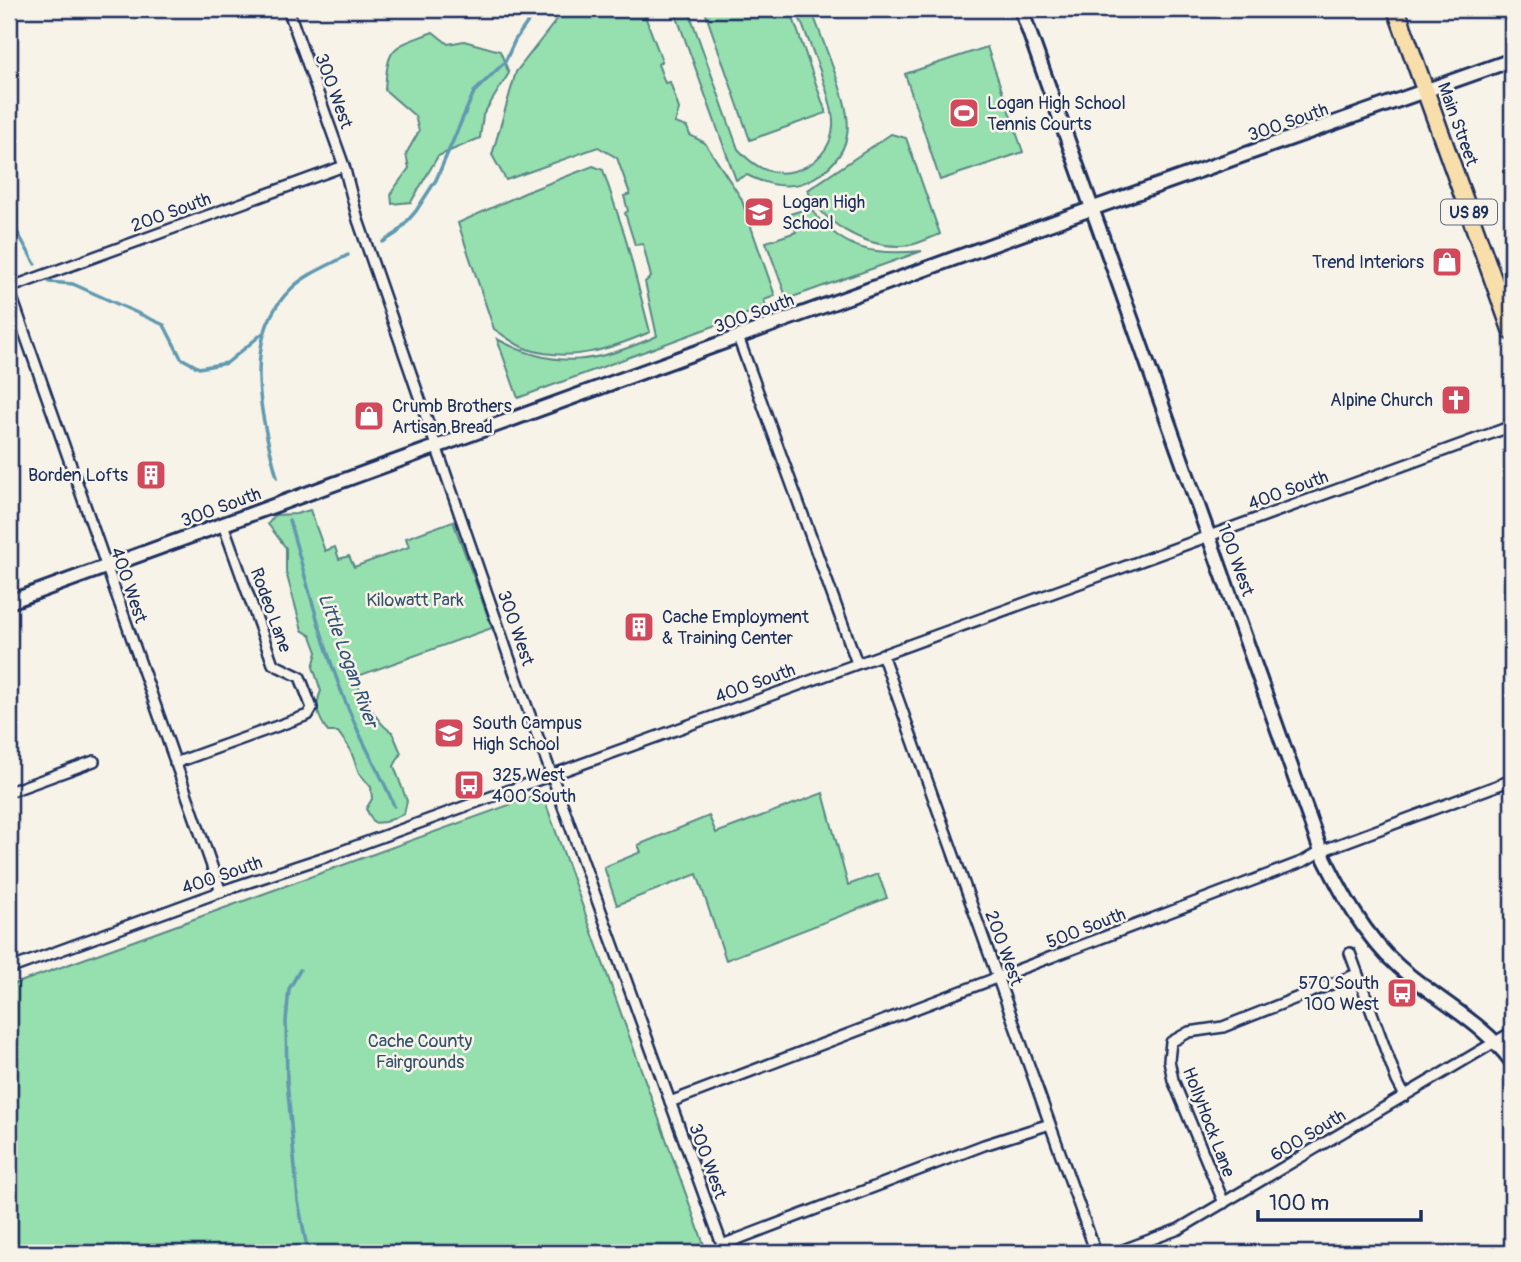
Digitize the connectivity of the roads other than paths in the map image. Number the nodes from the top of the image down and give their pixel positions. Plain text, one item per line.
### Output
1 (288, 9) edge
2 (1021, 9) edge
3 (1396, 9) edge
4 (1512, 61) edge
5 (1426, 92) junction
6 (344, 166) junction
7 (1093, 209) junction
8 (9, 288) edge
9 (1512, 331) edge
10 (738, 337) junction
11 (1512, 426) edge
12 (436, 448) junction
13 (223, 524) junction
14 (1209, 535) junction
15 (106, 567) junction
16 (9, 602) edge
17 (882, 654) junction
18 (857, 663) junction
19 (94, 761) dead end
20 (175, 762) junction
21 (551, 774) junction
22 (1512, 780) edge
23 (9, 792) edge
24 (1321, 851) junction
25 (221, 892) junction
26 (1350, 953) dead end
27 (9, 969) edge
28 (1357, 974) junction
29 (998, 979) junction
30 (1512, 1032) edge
31 (1497, 1041) junction
32 (1512, 1062) edge
33 (1405, 1096) junction
34 (670, 1102) junction
35 (1050, 1124) junction
36 (1224, 1203) junction
37 (724, 1249) edge
38 (1096, 1253) edge
39 (1115, 1253) edge

1 - 6 street, 300 West
2 - 7 street, 100 West
3 - 5 highway, Main Street / US 89
4 - 5 street, 300 South
5 - 7 street, 300 South
5 - 9 highway, Main Street / US 89
6 - 8 street, 200 South
6 - 12 street, 300 West
7 - 10 street, 300 South
7 - 14 street, 100 West
8 - 15 street, 400 West
10 - 12 street, 300 South
10 - 18 street
11 - 14 street, 400 South
12 - 13 street, 300 South
12 - 21 street, 300 West
13 - 15 street, 300 South
13 - 20 street, Rodeo Lane
14 - 17 street, 400 South
14 - 24 street, 100 West
15 - 16 street, 300 South
15 - 20 street, 400 West
17 - 18 street, 400 South
17 - 29 street, 200 West
18 - 21 street, 400 South
19 - 23 street
20 - 25 street, 400 West
21 - 25 street, 400 South
21 - 34 street, 300 West
22 - 24 street, 500 South
24 - 29 street, 500 South
24 - 31 street, 100 West
25 - 27 street, 400 South
26 - 28 street
28 - 33 street
28 - 36 street, HollyHock Lane
29 - 34 street, 500 South
29 - 35 street, 200 West
30 - 31 street, 600 South
31 - 32 street, 100 West
31 - 33 street, 600 South
33 - 36 street, 600 South
34 - 37 street, 300 West
35 - 37 street
35 - 38 street, 200 West
36 - 39 street, 600 South

